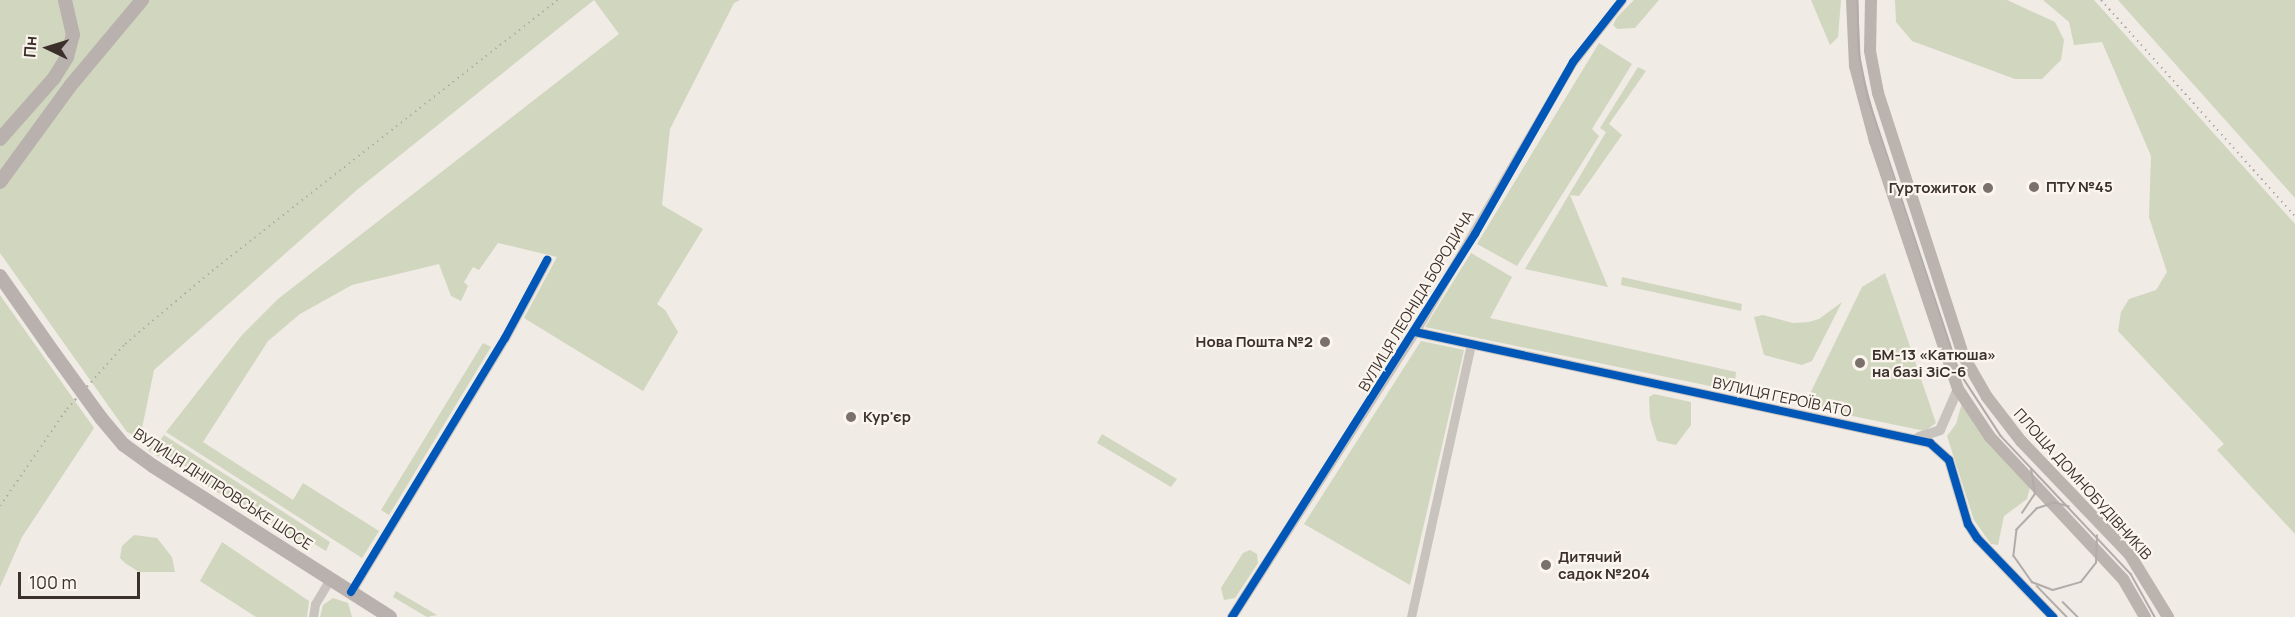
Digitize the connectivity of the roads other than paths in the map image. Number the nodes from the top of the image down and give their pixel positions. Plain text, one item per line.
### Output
1 (65, 0) edge
2 (142, 0) edge
3 (1622, 0) edge
4 (1852, 0) edge
5 (1871, 0) edge
6 (0, 140) edge
7 (0, 182) edge
8 (547, 260) dead end
9 (0, 276) edge
10 (1415, 332) junction
11 (1471, 344) junction
12 (1958, 388) junction
13 (1914, 438) junction
14 (330, 579) junction
15 (351, 592) junction
16 (370, 612) edge
17 (313, 617) edge
18 (390, 617) edge
19 (1232, 617) edge
20 (1411, 617) edge
21 (2053, 617) edge
22 (2145, 617) edge
23 (2168, 617) edge

1 - 6 main road
2 - 7 main road
3 - 10 street, ВУЛИЦЯ ЛЕОНІДА БОРОДИЧА
4 - 12 main road
5 - 23 main road, ПЛОЩА ДОМНОБУДІВНИКІВ
8 - 15 street
9 - 14 main road, ВУЛИЦЯ ДНІПРОВСЬКЕ ШОСЕ, bridge
10 - 11 street, ВУЛИЦЯ ГЕРОЇВ АТО
10 - 19 street, ВУЛИЦЯ ЛЕОНІДА БОРОДИЧА
11 - 13 street, ВУЛИЦЯ ГЕРОЇВ АТО
11 - 20 street
12 - 13 street
12 - 22 main road
13 - 21 street, ВУЛИЦЯ ГЕРОЇВ АТО
14 - 15 main road, ВУЛИЦЯ ДНІПРОВСЬКЕ ШОСЕ
14 - 17 street
15 - 16 main road, ВУЛИЦЯ ДНІПРОВСЬКЕ ШОСЕ
16 - 18 main road, ВУЛИЦЯ ДНІПРОВСЬКЕ ШОСЕ

